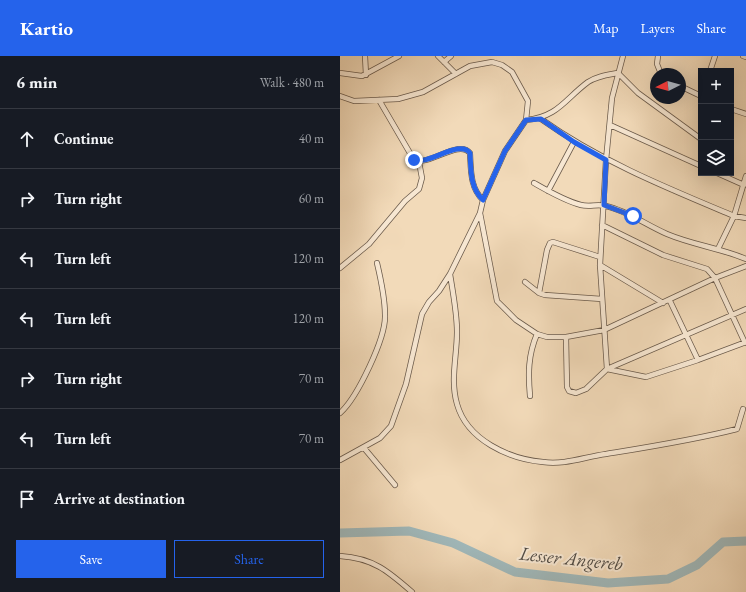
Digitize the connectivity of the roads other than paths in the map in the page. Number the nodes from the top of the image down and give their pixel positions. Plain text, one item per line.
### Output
1 (365, 56) edge
2 (399, 56) edge
3 (438, 56) edge
4 (451, 56) edge
5 (624, 56) edge
6 (658, 56) edge
7 (715, 56) edge
8 (444, 62) junction
9 (659, 68) edge
10 (711, 68) edge
11 (340, 73) edge
12 (618, 73) junction
13 (456, 74) junction
14 (366, 75) junction
15 (686, 88) edge
16 (698, 93) edge
17 (340, 96) edge
18 (379, 100) junction
19 (734, 110) edge
20 (746, 114) edge
21 (541, 119) junction
22 (526, 120) junction
23 (610, 125) junction
24 (698, 137) edge
25 (574, 142) junction
26 (606, 160) junction
27 (419, 162) junction
28 (698, 165) edge
29 (724, 176) edge
30 (746, 176) edge
31 (534, 183) dead end
32 (744, 185) junction
33 (548, 191) junction
34 (483, 200) junction
35 (604, 205) junction
36 (480, 213) junction
37 (734, 216) junction
38 (746, 218) edge
39 (602, 225) junction
40 (718, 249) junction
41 (600, 257) junction
42 (746, 259) edge
43 (378, 263) dead end
44 (600, 265) junction
45 (746, 266) edge
46 (340, 268) edge
47 (450, 274) junction
48 (715, 278) junction
49 (525, 282) dead end
50 (538, 293) junction
51 (602, 299) junction
52 (670, 301) junction
53 (663, 303) junction
54 (746, 309) edge
55 (732, 315) junction
56 (604, 330) junction
57 (537, 334) junction
58 (686, 335) junction
59 (566, 337) junction
60 (745, 342) edge
61 (698, 360) junction
62 (607, 369) junction
63 (530, 396) dead end
64 (743, 409) dead end
65 (340, 413) edge
66 (364, 448) junction
67 (340, 460) edge
68 (394, 485) dead end
69 (340, 556) edge
70 (412, 592) edge

1 - 14 street
2 - 14 street
3 - 8 street
4 - 8 street
5 - 12 street
6 - 9 street
7 - 10 street
8 - 13 street
11 - 14 street
12 - 21 street
12 - 23 street
12 - 24 street
13 - 18 street
13 - 22 street
15 - 16 street
17 - 18 street
18 - 27 street
19 - 20 street
21 - 22 street
21 - 25 street
22 - 34 street
23 - 26 street
23 - 28 street
25 - 26 street
25 - 33 street
26 - 35 street
26 - 37 street
27 - 34 street
27 - 46 street
29 - 32 street
30 - 32 street
31 - 33 street
32 - 37 street
33 - 35 street
34 - 36 street
35 - 39 street
35 - 40 street
36 - 47 street
36 - 57 street
37 - 38 street
37 - 40 street
39 - 41 street
39 - 48 street
40 - 42 street
41 - 44 street
41 - 50 street
43 - 65 street
44 - 51 street
44 - 53 street
45 - 48 street
47 - 64 street
47 - 66 street
48 - 52 street
48 - 55 street
49 - 50 street
50 - 51 street
51 - 56 street
52 - 53 street
52 - 58 street
53 - 56 street
54 - 55 street
55 - 58 street
55 - 60 street
56 - 59 street
56 - 62 street
57 - 59 street
57 - 63 street
58 - 61 street
58 - 62 street
59 - 62 street
60 - 61 street
61 - 62 street
66 - 67 street
66 - 68 street
69 - 70 street

